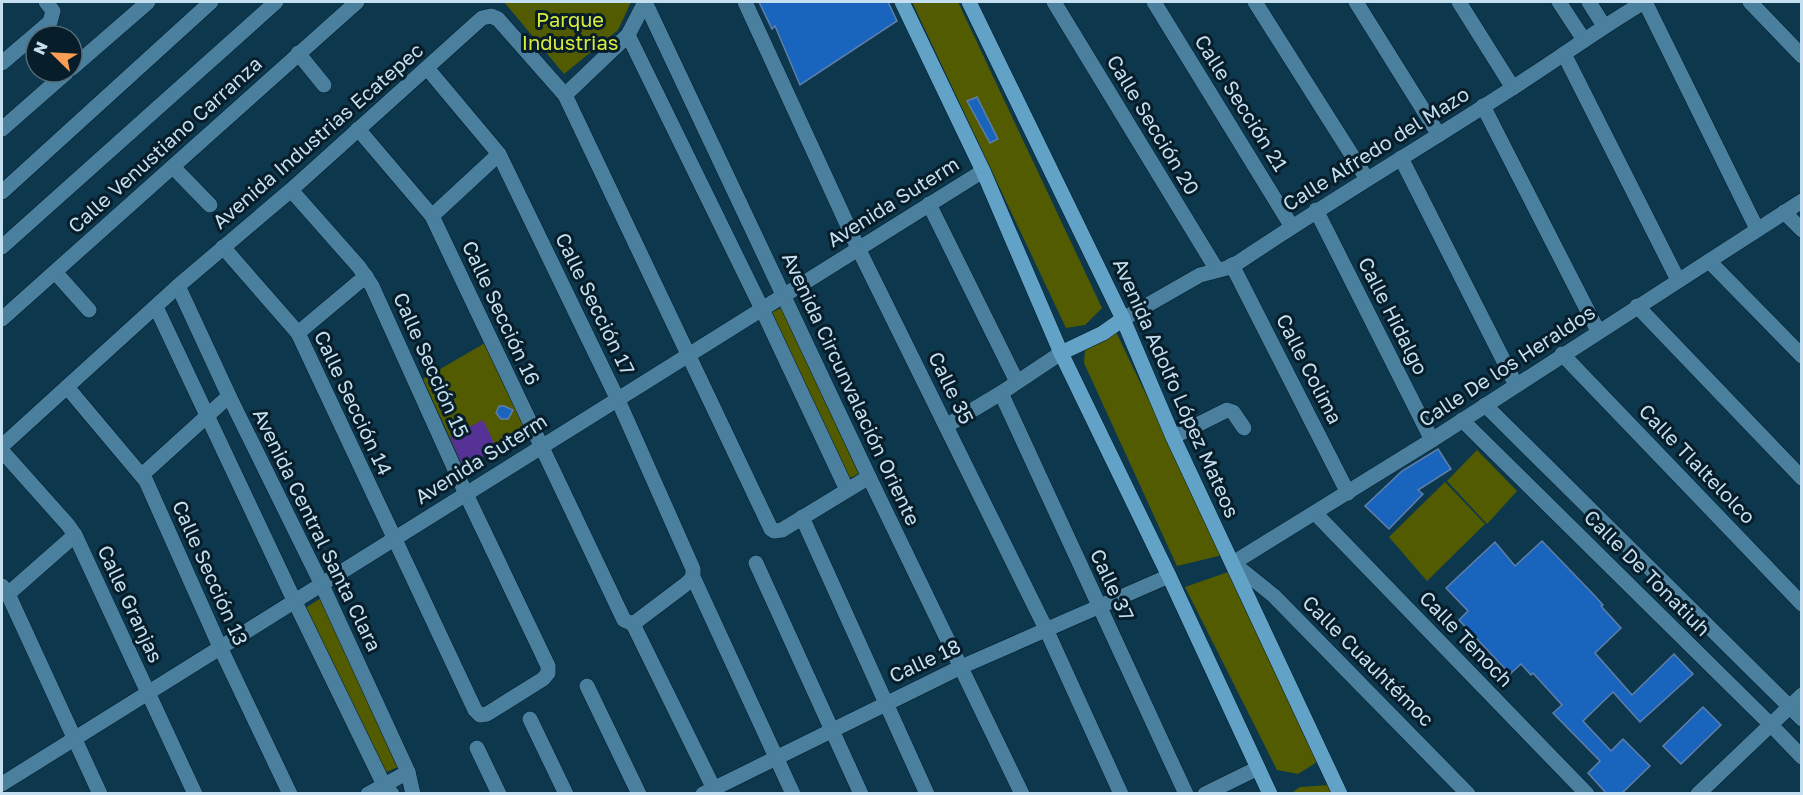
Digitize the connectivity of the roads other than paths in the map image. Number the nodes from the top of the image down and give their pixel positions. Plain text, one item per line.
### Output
1 (46, 2) edge
2 (148, 2) edge
3 (211, 2) edge
4 (276, 2) edge
5 (357, 2) edge
6 (645, 2) edge
7 (745, 2) edge
8 (902, 2) edge
9 (969, 2) edge
10 (1054, 2) edge
11 (1154, 2) edge
12 (1255, 2) edge
13 (1356, 2) edge
14 (1459, 2) edge
15 (1559, 2) edge
16 (1589, 2) edge
17 (1645, 2) edge
18 (1750, 2) edge
19 (1604, 26) junction
20 (628, 35) junction
21 (1584, 40) junction
22 (298, 53) junction
23 (1564, 54) junction
24 (1802, 56) edge
25 (84, 58) edge
26 (2, 63) edge
27 (427, 68) junction
28 (53, 84) edge
29 (324, 85) dead end
30 (1513, 88) junction
31 (565, 95) junction
32 (1483, 106) junction
33 (2, 129) edge
34 (358, 129) junction
35 (1439, 135) junction
36 (499, 154) junction
37 (1401, 158) junction
38 (172, 167) junction
39 (983, 171) junction
40 (1367, 179) junction
41 (291, 189) junction
42 (2, 192) edge
43 (1802, 201) edge
44 (929, 204) junction
45 (210, 205) dead end
46 (1316, 210) junction
47 (1784, 212) junction
48 (432, 216) junction
49 (1292, 226) junction
50 (1757, 229) junction
51 (1802, 230) edge
52 (2, 247) edge
53 (223, 247) junction
54 (858, 248) junction
55 (1708, 261) junction
56 (1232, 265) junction
57 (1217, 270) junction
58 (55, 272) junction
59 (366, 276) junction
60 (1678, 280) junction
61 (178, 286) junction
62 (783, 296) junction
63 (1638, 306) junction
64 (156, 307) junction
65 (762, 309) junction
66 (89, 310) dead end
67 (2, 319) edge
68 (1123, 319) junction
69 (1598, 331) junction
70 (298, 333) junction
71 (1061, 353) junction
72 (1562, 354) junction
73 (687, 356) junction
74 (1802, 356) edge
75 (1017, 382) junction
76 (1516, 385) junction
77 (67, 387) junction
78 (1001, 393) junction
79 (229, 396) junction
80 (618, 400) junction
81 (1485, 405) junction
82 (208, 416) junction
83 (1462, 420) junction
84 (946, 426) junction
85 (1244, 428) dead end
86 (1173, 437) junction
87 (1432, 440) junction
88 (542, 447) junction
89 (2, 448) edge
90 (142, 475) junction
91 (869, 477) junction
92 (1802, 478) edge
93 (847, 490) junction
94 (1348, 493) junction
95 (466, 494) junction
96 (1315, 513) junction
97 (802, 517) junction
98 (75, 535) junction
99 (394, 537) junction
100 (756, 563) dead end
101 (1233, 563) junction
102 (1168, 576) junction
103 (693, 577) junction
104 (321, 583) junction
105 (5, 590) edge
106 (294, 600) junction
107 (1802, 603) edge
108 (1099, 606) junction
109 (633, 624) junction
110 (1046, 629) junction
111 (220, 647) junction
112 (961, 668) junction
113 (587, 686) dead end
114 (149, 692) junction
115 (518, 694) joint
116 (1802, 695) edge
117 (885, 703) junction
118 (1790, 706) junction
119 (530, 719) dead end
120 (1802, 719) edge
121 (1770, 724) junction
122 (831, 730) junction
123 (75, 739) junction
124 (477, 748) dead end
125 (776, 756) junction
126 (1802, 758) edge
127 (1258, 768) junction
128 (408, 772) junction
129 (2, 784) edge
130 (388, 789) edge
131 (709, 791) edge
132 (1701, 792) edge
133 (6, 794) edge
134 (100, 794) edge
135 (195, 794) edge
136 (290, 794) edge
137 (368, 794) edge
138 (413, 794) edge
139 (499, 794) edge
140 (566, 794) edge
141 (639, 794) edge
142 (794, 794) edge
143 (861, 794) edge
144 (927, 794) edge
145 (1022, 794) edge
146 (1120, 794) edge
147 (1186, 794) edge
148 (1205, 794) edge
149 (1270, 794) edge
150 (1340, 794) edge
151 (1468, 794) edge
152 (1587, 794) edge

1 - 26 street
2 - 25 street
3 - 42 street
4 - 52 street
5 - 22 street, Calle Venustiano Carranza
6 - 20 street
6 - 62 street, Avenida Circunvalación Oriente
7 - 54 street, Calle 35
8 - 39 main road
9 - 68 main road, Avenida Adolfo López Mateos
10 - 57 street, Calle Sección 20
11 - 49 street, Calle Sección 21
12 - 40 street
13 - 35 street
14 - 30 street
15 - 21 street
16 - 19 street
17 - 19 street, Calle Alfredo del Mazo
17 - 50 street
18 - 24 street
19 - 21 street, Calle Alfredo del Mazo
20 - 31 street
20 - 65 street
21 - 23 street, Calle Alfredo del Mazo
22 - 29 street
22 - 38 street, Calle Venustiano Carranza
23 - 30 street, Calle Alfredo del Mazo
23 - 60 street
27 - 31 street, Avenida Industrias Ecatepec
27 - 34 street, Avenida Industrias Ecatepec
27 - 36 street, Calle Sección 17
28 - 33 street
30 - 32 street, Calle Alfredo del Mazo
31 - 73 street
32 - 35 street, Calle Alfredo del Mazo
32 - 69 street
34 - 41 street, Avenida Industrias Ecatepec
34 - 48 street, Calle Sección 16
35 - 37 street, Calle Alfredo del Mazo
36 - 48 street
36 - 80 street, Calle Sección 17
37 - 40 street, Calle Alfredo del Mazo
37 - 76 street
38 - 45 street
38 - 58 street, Calle Venustiano Carranza
39 - 44 street, Avenida Suterm
39 - 71 main road
40 - 46 street, Calle Alfredo del Mazo
41 - 53 street, Avenida Industrias Ecatepec
41 - 59 street, Calle Sección 15
43 - 47 street, Calle De los Heraldos
44 - 54 street, Avenida Suterm
44 - 75 street
46 - 49 street, Calle Alfredo del Mazo
46 - 87 street, Calle Hidalgo
47 - 50 street, Calle De los Heraldos
47 - 51 street
48 - 88 street, Calle Sección 16
49 - 56 street, Calle Alfredo del Mazo
50 - 55 street, Calle De los Heraldos
53 - 61 street, Avenida Industrias Ecatepec
53 - 70 street, Calle Sección 14
54 - 62 street, Avenida Suterm
54 - 84 street, Calle 35
55 - 60 street, Calle De los Heraldos
55 - 74 street
56 - 57 street, Calle Alfredo del Mazo
56 - 94 street, Calle Colima
57 - 68 street, Calle Alfredo del Mazo
58 - 66 street
58 - 67 street, Calle Venustiano Carranza
59 - 70 street
59 - 95 street, Calle Sección 15
60 - 63 street, Calle De los Heraldos
61 - 64 street, Avenida Industrias Ecatepec
61 - 79 street, Avenida Central Santa Clara
62 - 65 street, Avenida Suterm
62 - 91 street, Avenida Circunvalación Oriente
63 - 69 street, Calle De los Heraldos
63 - 92 street
64 - 77 street, Avenida Industrias Ecatepec
64 - 82 street
65 - 73 street, Avenida Suterm
65 - 93 street
68 - 71 main road
68 - 86 main road, Avenida Adolfo López Mateos
69 - 72 street, Calle De los Heraldos
70 - 99 street, Calle Sección 14
71 - 75 street
71 - 102 main road
72 - 76 street, Calle De los Heraldos
72 - 107 street, Calle Tlaltelolco
73 - 80 street, Avenida Suterm
73 - 97 street
75 - 78 street
76 - 81 street, Calle De los Heraldos
77 - 89 street, Avenida Industrias Ecatepec
77 - 90 street, Calle Sección 13
78 - 84 street
78 - 108 street, Calle 37
79 - 82 street
79 - 104 street, Avenida Central Santa Clara
80 - 88 street, Avenida Suterm
80 - 103 street, Calle Sección 17
81 - 83 street, Calle De los Heraldos
81 - 118 street, Calle De Tonatiuh
82 - 90 street
82 - 106 street
83 - 87 street, Calle De los Heraldos
83 - 121 street, Calle De Tonatiuh
84 - 110 street, Calle 35
85 - 86 street
86 - 101 main road, Avenida Adolfo López Mateos
87 - 94 street, Calle De los Heraldos
88 - 95 street, Avenida Suterm
88 - 109 street, Calle Sección 16
89 - 98 street, Calle Granjas
90 - 111 street, Calle Sección 13
91 - 93 street
91 - 112 street, Avenida Circunvalación Oriente
93 - 97 street
94 - 96 street, Calle De los Heraldos
95 - 99 street, Avenida Suterm
95 - 115 street, Calle Sección 15
96 - 101 street, Calle De los Heraldos
96 - 152 street, Calle Tenoch
97 - 117 street
98 - 105 street
98 - 114 street, Calle Granjas
99 - 104 street, Avenida Suterm
99 - 115 street, Calle Sección 14
100 - 122 street
101 - 150 main road, Avenida Adolfo López Mateos
101 - 151 street, Calle Cuauhtémoc
102 - 108 street, Calle 18
102 - 127 main road
103 - 109 street
103 - 125 street, Calle Sección 17
104 - 106 street, Avenida Suterm
104 - 128 street, Avenida Central Santa Clara
105 - 123 street
106 - 111 street, Avenida Suterm
106 - 130 street
108 - 110 street, Calle 18
108 - 147 street, Calle 37
109 - 131 street, Calle Sección 16
110 - 112 street, Calle 18
110 - 146 street, Calle 35
111 - 114 street, Avenida Suterm
111 - 136 street, Calle Sección 13
112 - 117 street, Calle 18
112 - 145 street, Avenida Circunvalación Oriente
113 - 141 street
114 - 123 street, Avenida Suterm
114 - 135 street, Calle Granjas
116 - 118 street
117 - 122 street, Calle 18
117 - 144 street
118 - 120 street, Calle De Tonatiuh
118 - 121 street
119 - 140 street
121 - 126 street, Calle De Tonatiuh
121 - 132 street
122 - 125 street, Calle 18
122 - 143 street
123 - 129 street, Avenida Suterm
123 - 134 street
124 - 139 street
125 - 131 street, Calle 18
125 - 142 street, Calle Sección 17
127 - 148 street
127 - 149 main road
128 - 130 street
128 - 138 street, Avenida Central Santa Clara
129 - 133 street
130 - 137 street

